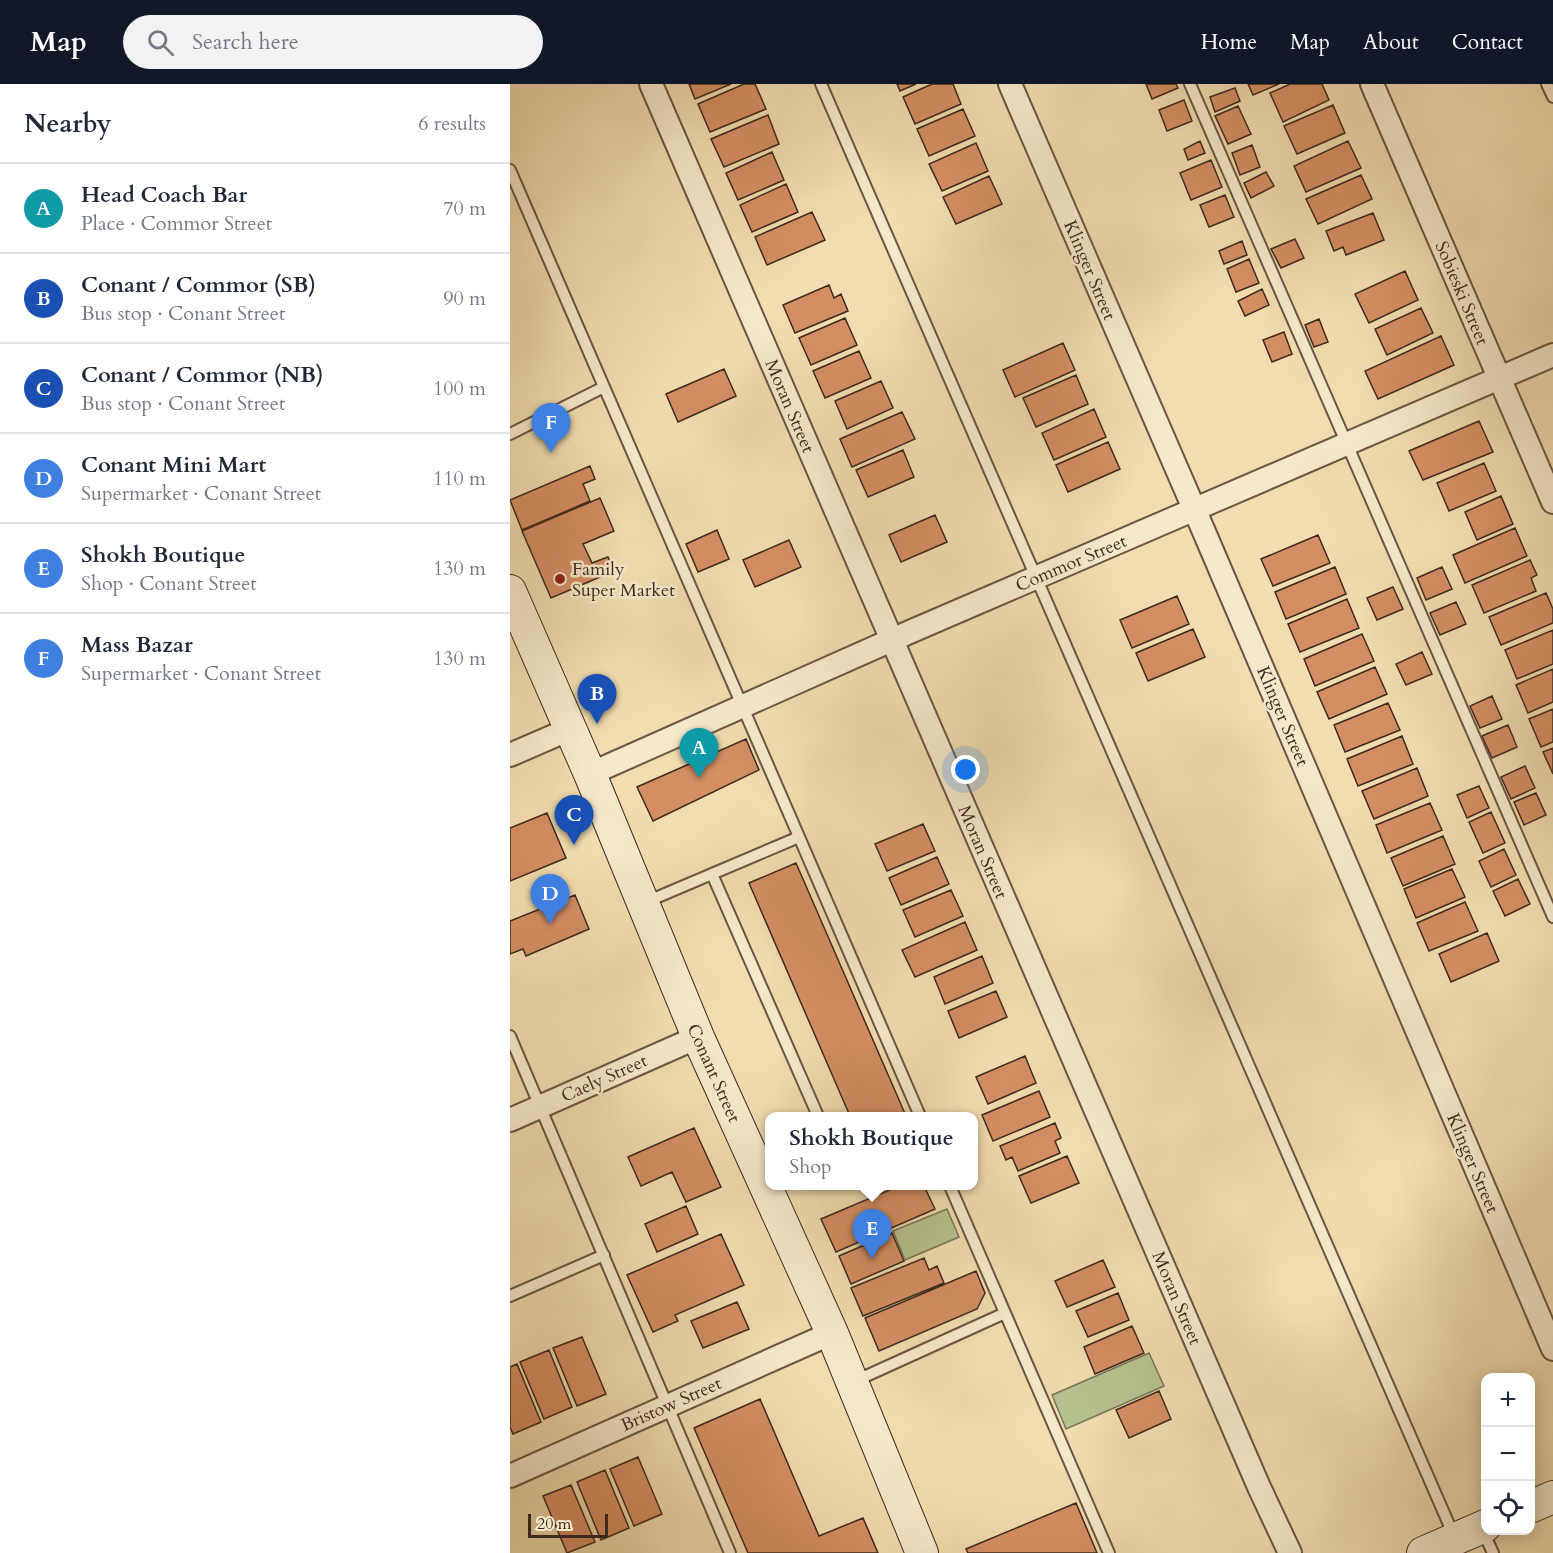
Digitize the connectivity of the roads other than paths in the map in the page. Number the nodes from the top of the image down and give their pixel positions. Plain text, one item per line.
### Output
1 (651, 84) edge
2 (821, 84) edge
3 (1010, 84) edge
4 (1191, 84) edge
5 (1372, 84) edge
6 (1547, 84) edge
7 (1553, 97) edge
8 (510, 170) edge
9 (1553, 355) edge
10 (1499, 378) junction
11 (604, 387) junction
12 (510, 434) edge
13 (1347, 444) junction
14 (1553, 502) edge
15 (1194, 510) junction
16 (1035, 578) junction
17 (510, 591) edge
18 (892, 640) junction
19 (743, 706) junction
20 (570, 729) junction
21 (510, 755) edge
22 (590, 774) junction
23 (799, 837) junction
24 (712, 874) junction
25 (643, 903) junction
26 (1553, 917) edge
27 (510, 1036) edge
28 (698, 1037) junction
29 (540, 1108) junction
30 (816, 1112) edge
31 (918, 1112) edge
32 (510, 1120) edge
33 (763, 1164) edge
34 (774, 1190) edge
35 (952, 1190) edge
36 (604, 1255) junction
37 (510, 1296) edge
38 (1005, 1313) junction
39 (832, 1333) junction
40 (1553, 1349) edge
41 (852, 1383) junction
42 (668, 1406) junction
43 (510, 1476) edge
44 (1553, 1497) edge
45 (1535, 1504) edge
46 (1479, 1536) edge
47 (730, 1553) edge
48 (922, 1553) edge
49 (1109, 1553) edge
50 (1290, 1553) edge
51 (1423, 1553) edge

1 - 18 street, Moran Street
2 - 16 lane
3 - 15 street, Klinger Street
4 - 13 lane
5 - 10 street, Sobieski Street
6 - 7 lane
8 - 11 lane
9 - 10 street, Commor Street
10 - 13 street, Commor Street
10 - 14 street, Sobieski Street
11 - 12 lane
11 - 19 lane
13 - 15 street, Commor Street
13 - 26 lane
15 - 16 street, Commor Street
15 - 40 street, Klinger Street
16 - 18 street, Commor Street
16 - 46 lane
17 - 20 main road, Conant Street
18 - 19 street, Commor Street
18 - 50 street, Moran Street
19 - 22 street, Commor Street
19 - 23 lane
20 - 21 street
20 - 22 main road, Conant Street
22 - 25 main road, Conant Street
23 - 24 lane
23 - 31 lane
24 - 25 lane
24 - 30 lane
25 - 28 main road, Conant Street
27 - 29 lane
28 - 29 street, Caely Street
28 - 33 main road, Conant Street
29 - 32 street, Caely Street
29 - 36 lane
34 - 39 main road, Conant Street
35 - 38 lane
36 - 37 lane
36 - 42 lane
38 - 41 lane
38 - 49 lane
39 - 41 main road, Conant Street
39 - 42 street, Bristow Street
41 - 48 main road, Conant Street
42 - 43 street, Bristow Street
42 - 47 lane
44 - 45 main road
46 - 51 main road

